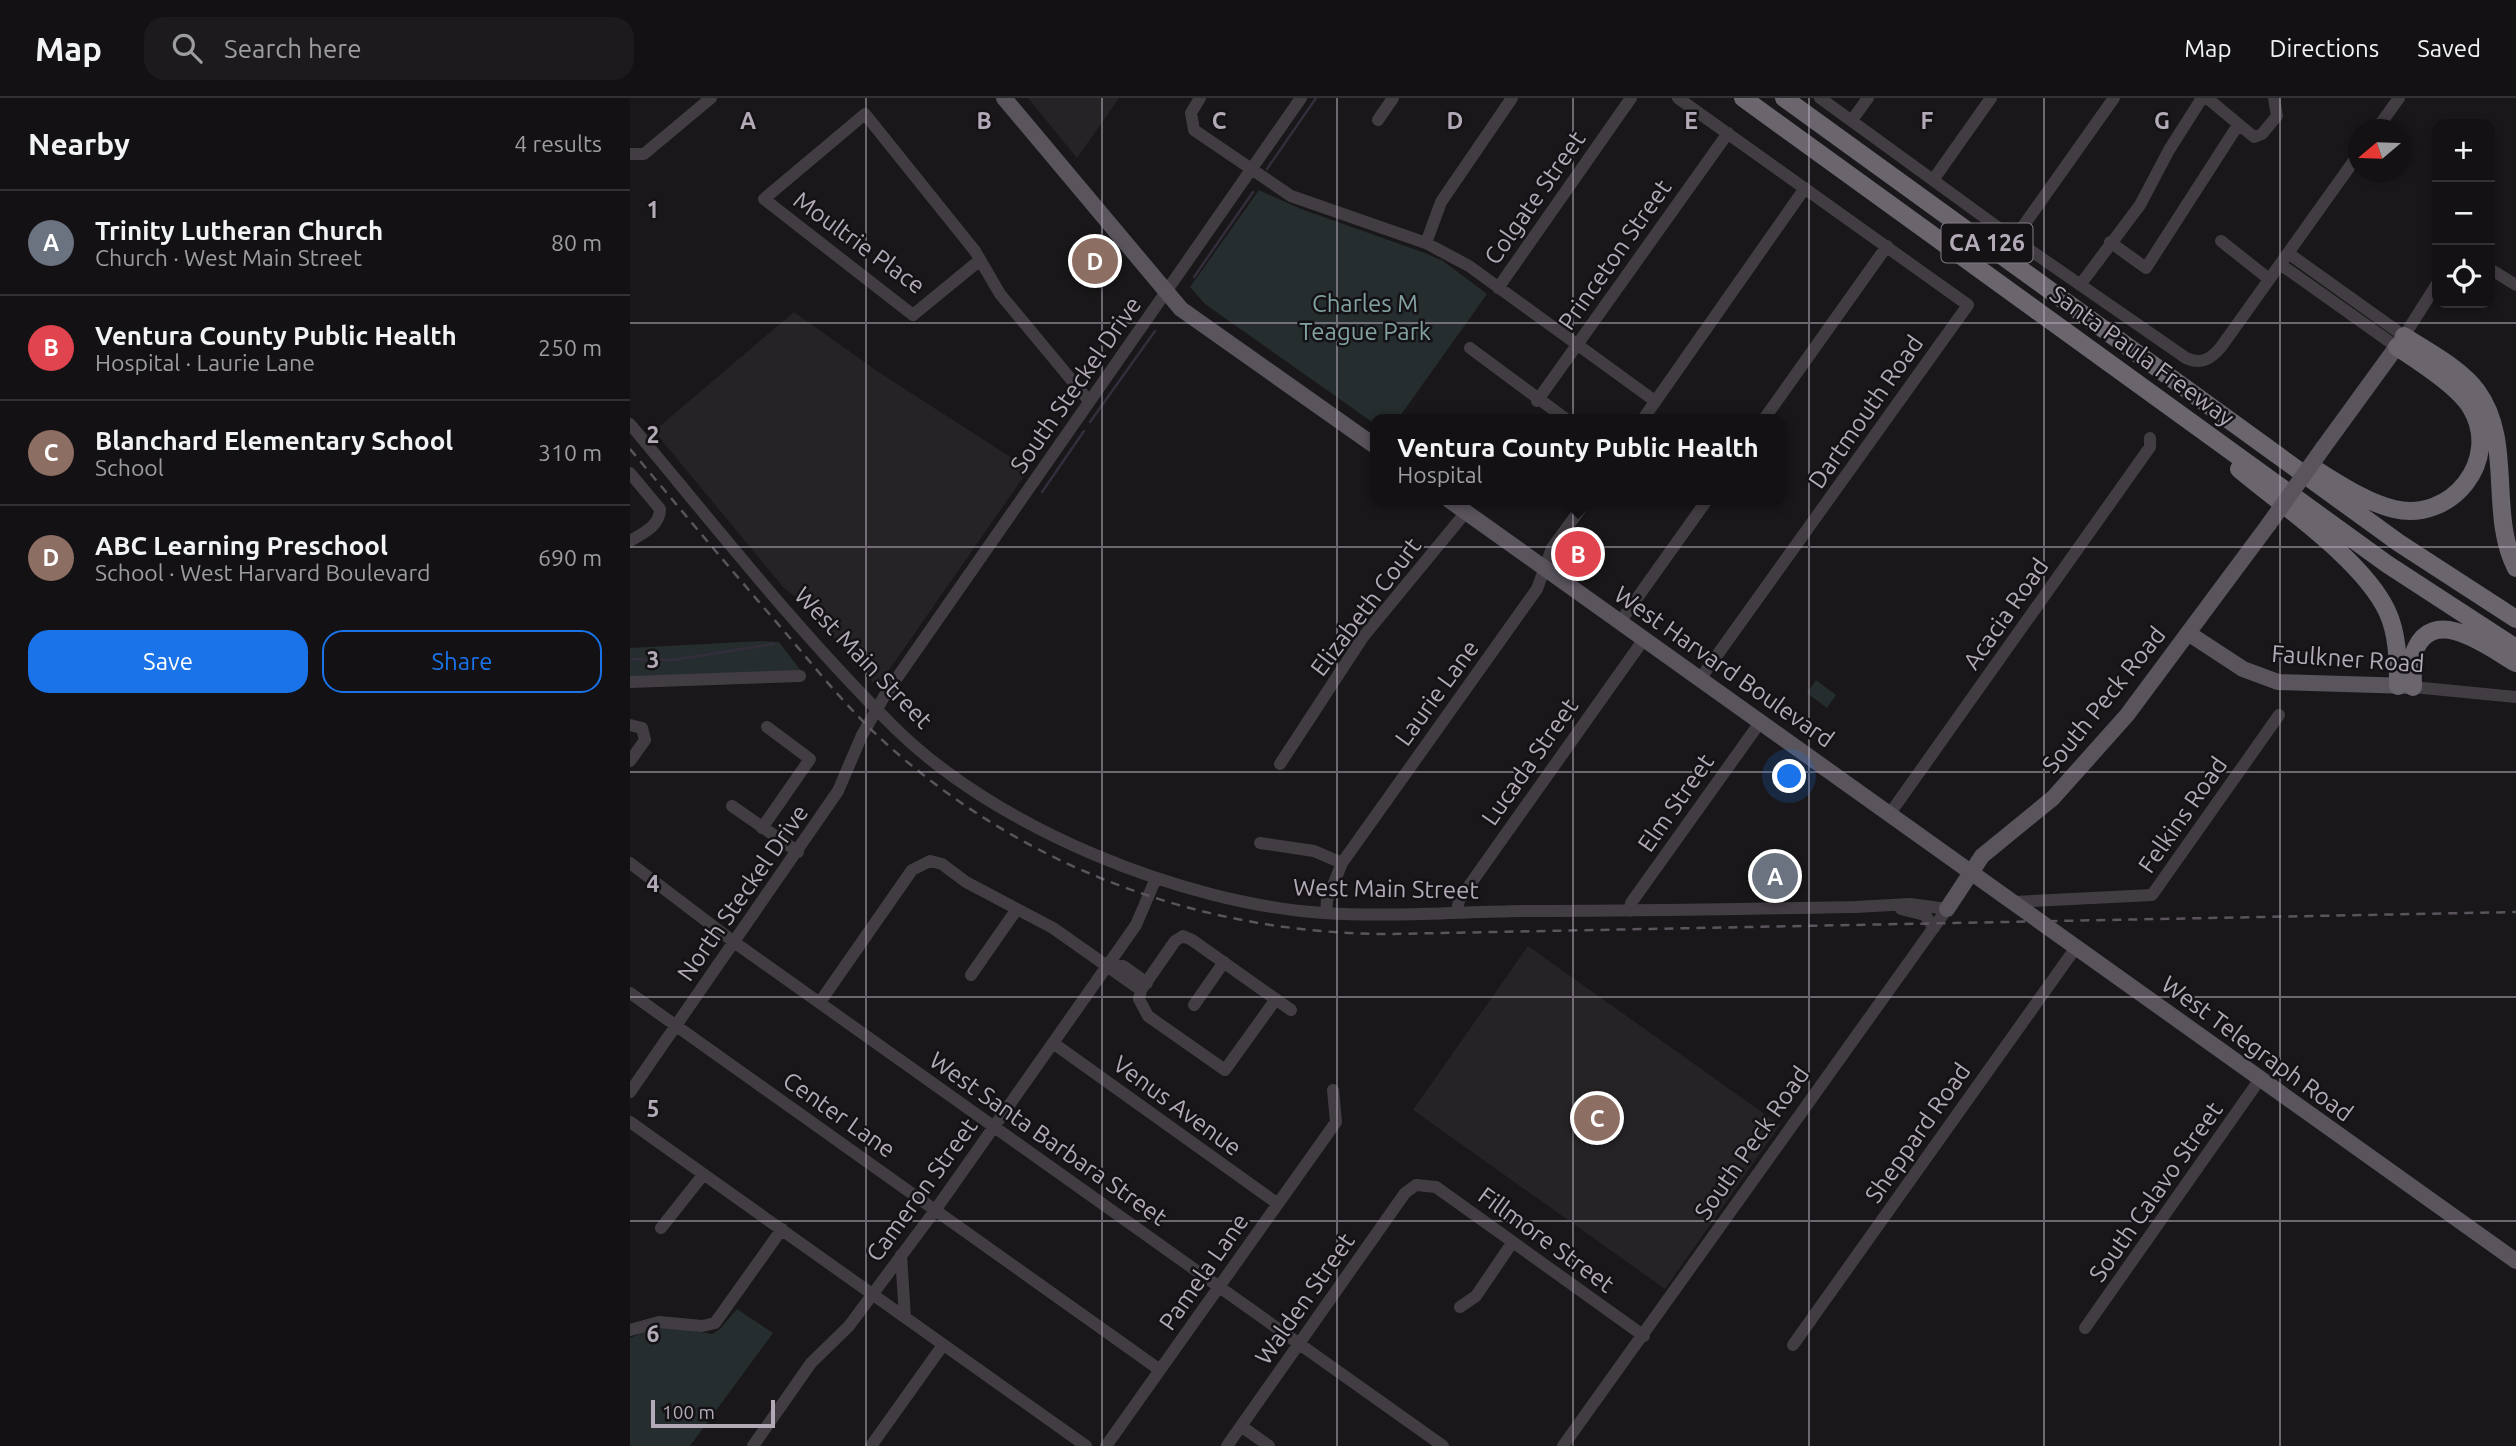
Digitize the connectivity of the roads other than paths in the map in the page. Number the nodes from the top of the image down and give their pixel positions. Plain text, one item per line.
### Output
1 (712, 98) edge
2 (1004, 98) edge
3 (1200, 98) edge
4 (1301, 98) edge
5 (1393, 98) edge
6 (1512, 98) edge
7 (1631, 98) edge
8 (1678, 98) edge
9 (1743, 98) edge
10 (1784, 98) edge
11 (1821, 98) edge
12 (1868, 98) edge
13 (1991, 98) edge
14 (2114, 98) edge
15 (2204, 98) edge
16 (2274, 98) edge
17 (2399, 98) edge
18 (2384, 119) edge
19 (1378, 120) dead end
20 (1852, 120) junction
21 (2238, 125) junction
22 (1728, 133) junction
23 (634, 155) edge
24 (2348, 169) edge
25 (1250, 171) junction
26 (1933, 180) junction
27 (1805, 188) junction
28 (2014, 239) junction
29 (2221, 241) dead end
30 (2110, 242) junction
31 (1426, 243) junction
32 (1887, 246) junction
33 (2284, 259) junction
34 (981, 260) junction
35 (2495, 272) edge
36 (2269, 279) junction
37 (2080, 285) junction
38 (2516, 285) edge
39 (1498, 288) junction
40 (2432, 292) edge
41 (1166, 293) junction
42 (2400, 342) junction
43 (1577, 345) junction
44 (1470, 348) dead end
45 (2137, 383) junction
46 (2188, 391) junction
47 (1089, 401) junction
48 (1537, 401) junction
49 (1655, 401) junction
50 (1558, 414) edge
51 (1646, 414) edge
52 (1768, 414) edge
53 (630, 424) edge
54 (2150, 438) dead end
55 (1370, 443) edge
56 (630, 473) edge
57 (1456, 505) edge
58 (1583, 505) edge
59 (1703, 505) edge
60 (1466, 512) junction
61 (630, 541) edge
62 (1547, 568) junction
63 (2516, 568) edge
64 (2516, 619) edge
65 (1620, 622) junction
66 (2188, 633) junction
67 (1644, 639) junction
68 (2516, 648) edge
69 (2516, 663) edge
70 (800, 676) dead end
71 (1700, 679) junction
72 (630, 682) edge
73 (2406, 686) junction
74 (2516, 697) edge
75 (877, 710) junction
76 (2279, 715) dead end
77 (1761, 721) junction
78 (630, 724) edge
79 (766, 727) dead end
80 (630, 761) edge
81 (1280, 764) dead end
82 (732, 806) dead end
83 (1891, 813) junction
84 (762, 828) junction
85 (1260, 843) dead end
86 (798, 852) junction
87 (630, 863) edge
88 (1342, 863) junction
89 (1973, 872) junction
90 (1156, 878) junction
91 (2014, 902) junction
92 (1884, 905) junction
93 (1017, 909) junction
94 (1947, 909) junction
95 (1630, 911) junction
96 (1457, 912) junction
97 (1326, 913) junction
98 (1934, 928) junction
99 (734, 942) junction
100 (2077, 946) junction
101 (1224, 962) junction
102 (1107, 966) junction
103 (971, 975) dead end
104 (1144, 986) junction
105 (630, 993) edge
106 (1276, 999) junction
107 (820, 1002) junction
108 (1194, 1005) dead end
109 (1291, 1010) dead end
110 (677, 1026) junction
111 (1053, 1043) junction
112 (2260, 1079) junction
113 (1333, 1090) dead end
114 (630, 1092) edge
115 (630, 1122) edge
116 (994, 1126) junction
117 (704, 1175) junction
118 (1422, 1183) joint
119 (1278, 1204) junction
120 (936, 1209) junction
121 (661, 1228) dead end
122 (782, 1229) junction
123 (1512, 1243) junction
124 (901, 1255) junction
125 (2516, 1261) edge
126 (1219, 1286) junction
127 (873, 1293) junction
128 (1460, 1307) dead end
129 (905, 1317) junction
130 (2085, 1328) dead end
131 (630, 1330) edge
132 (1644, 1336) junction
133 (1300, 1343) junction
134 (943, 1345) junction
135 (1793, 1345) dead end
136 (1160, 1370) junction
137 (1241, 1426) junction
138 (752, 1446) edge
139 (871, 1446) edge
140 (1086, 1446) edge
141 (1106, 1446) edge
142 (1227, 1446) edge
143 (1269, 1446) edge
144 (1443, 1446) edge
145 (1563, 1446) edge

1 - 23 street
2 - 41 main road
3 - 25 street
4 - 25 street, South Steckel Drive
5 - 19 street
6 - 31 street
7 - 39 street, Colgate Street
8 - 22 street
9 - 45 highway, Santa Paula Freeway / CA 126
10 - 46 highway, Santa Paula Freeway / CA 126
11 - 20 street
12 - 20 street
13 - 26 street
14 - 28 street
15 - 21 street
15 - 30 street
16 - 21 street
17 - 18 street
20 - 26 street
21 - 30 street
22 - 27 street
22 - 43 street, Princeton Street
24 - 33 street
25 - 31 street
25 - 41 street, South Steckel Drive
26 - 28 street
27 - 32 street
27 - 49 street
28 - 37 street
29 - 36 street
30 - 37 street
31 - 39 street
32 - 52 street
32 - 71 street, Dartmouth Road
33 - 36 street
33 - 42 street
34 - 34 street, Moultrie Place
34 - 47 street, Moultrie Place
35 - 38 street
36 - 37 street
39 - 43 street
40 - 42 street, South Peck Road
41 - 47 street, South Steckel Drive
41 - 55 main road
42 - 46 highway
42 - 63 highway
42 - 66 main road, South Peck Road, bridge
43 - 48 street, Princeton Street
43 - 49 street
44 - 48 street
45 - 68 highway, Santa Paula Freeway / CA 126
45 - 73 highway
46 - 64 highway, Santa Paula Freeway / CA 126
47 - 75 street, South Steckel Drive
48 - 50 street
49 - 51 street
53 - 75 street, West Main Street
54 - 83 street, Acacia Road
56 - 61 street
57 - 60 main road, West Harvard Boulevard
58 - 62 street, Laurie Lane
59 - 65 street
60 - 62 main road, West Harvard Boulevard
60 - 81 street, Elizabeth Court
62 - 65 main road, West Harvard Boulevard
62 - 88 street, Laurie Lane
65 - 67 main road, West Harvard Boulevard
66 - 73 main road, Faulkner Road
66 - 89 main road, South Peck Road
67 - 71 main road, West Harvard Boulevard
67 - 96 street, Lucada Street
69 - 73 highway
70 - 72 street
71 - 77 main road, West Harvard Boulevard
73 - 74 street, Faulkner Road
75 - 86 street, North Steckel Drive
75 - 90 street, West Main Street
76 - 91 street, Felkins Road
77 - 83 main road, West Harvard Boulevard
77 - 95 street, Elm Street
78 - 80 street
79 - 84 street
82 - 84 street
83 - 89 main road, West Harvard Boulevard
84 - 86 street
85 - 88 street
86 - 99 street, North Steckel Drive
87 - 99 street, West Santa Barbara Street
88 - 97 street, Laurie Lane
89 - 91 main road, West Telegraph Road
89 - 94 main road, South Peck Road
90 - 97 street, West Main Street
90 - 102 street, Cameron Street
91 - 100 main road, West Telegraph Road
92 - 94 street, West Main Street
92 - 95 street, West Main Street
92 - 98 street
93 - 102 street
93 - 103 street
93 - 107 street
94 - 98 street, South Peck Road
95 - 96 street, West Main Street
96 - 97 street, West Main Street
98 - 132 street, South Peck Road
99 - 107 street, West Santa Barbara Street
99 - 110 street, North Steckel Drive
100 - 112 main road, West Telegraph Road
100 - 135 street, Sheppard Road
101 - 104 street
101 - 106 street
101 - 108 street
102 - 104 street
102 - 111 street, Cameron Street
104 - 106 street
105 - 110 street, Center Lane
106 - 109 street
107 - 116 street, West Santa Barbara Street
110 - 114 street, North Steckel Drive
110 - 120 street, Center Lane
111 - 116 street, Cameron Street
111 - 119 street, Venus Avenue
112 - 125 main road, West Telegraph Road
112 - 130 street, South Calavo Street
113 - 119 street, Pamela Lane
115 - 117 street
116 - 120 street, Cameron Street
116 - 126 street, West Santa Barbara Street
117 - 121 street
117 - 122 street
118 - 123 street, Fillmore Street
118 - 133 street, Walden Street
119 - 126 street, Pamela Lane
120 - 124 street, Cameron Street
120 - 136 street, Center Lane
122 - 127 street
122 - 131 street
123 - 128 street
123 - 132 street, Fillmore Street
124 - 127 street, Cameron Street
124 - 129 street
126 - 133 street, West Santa Barbara Street
126 - 136 street, Pamela Lane
127 - 129 street
127 - 138 street, Cameron Street
129 - 134 street
132 - 145 street, South Peck Road
133 - 137 street, Walden Street
133 - 144 street, West Santa Barbara Street
134 - 139 street
134 - 140 street
136 - 141 street, Pamela Lane
137 - 142 street, Walden Street
137 - 143 street

